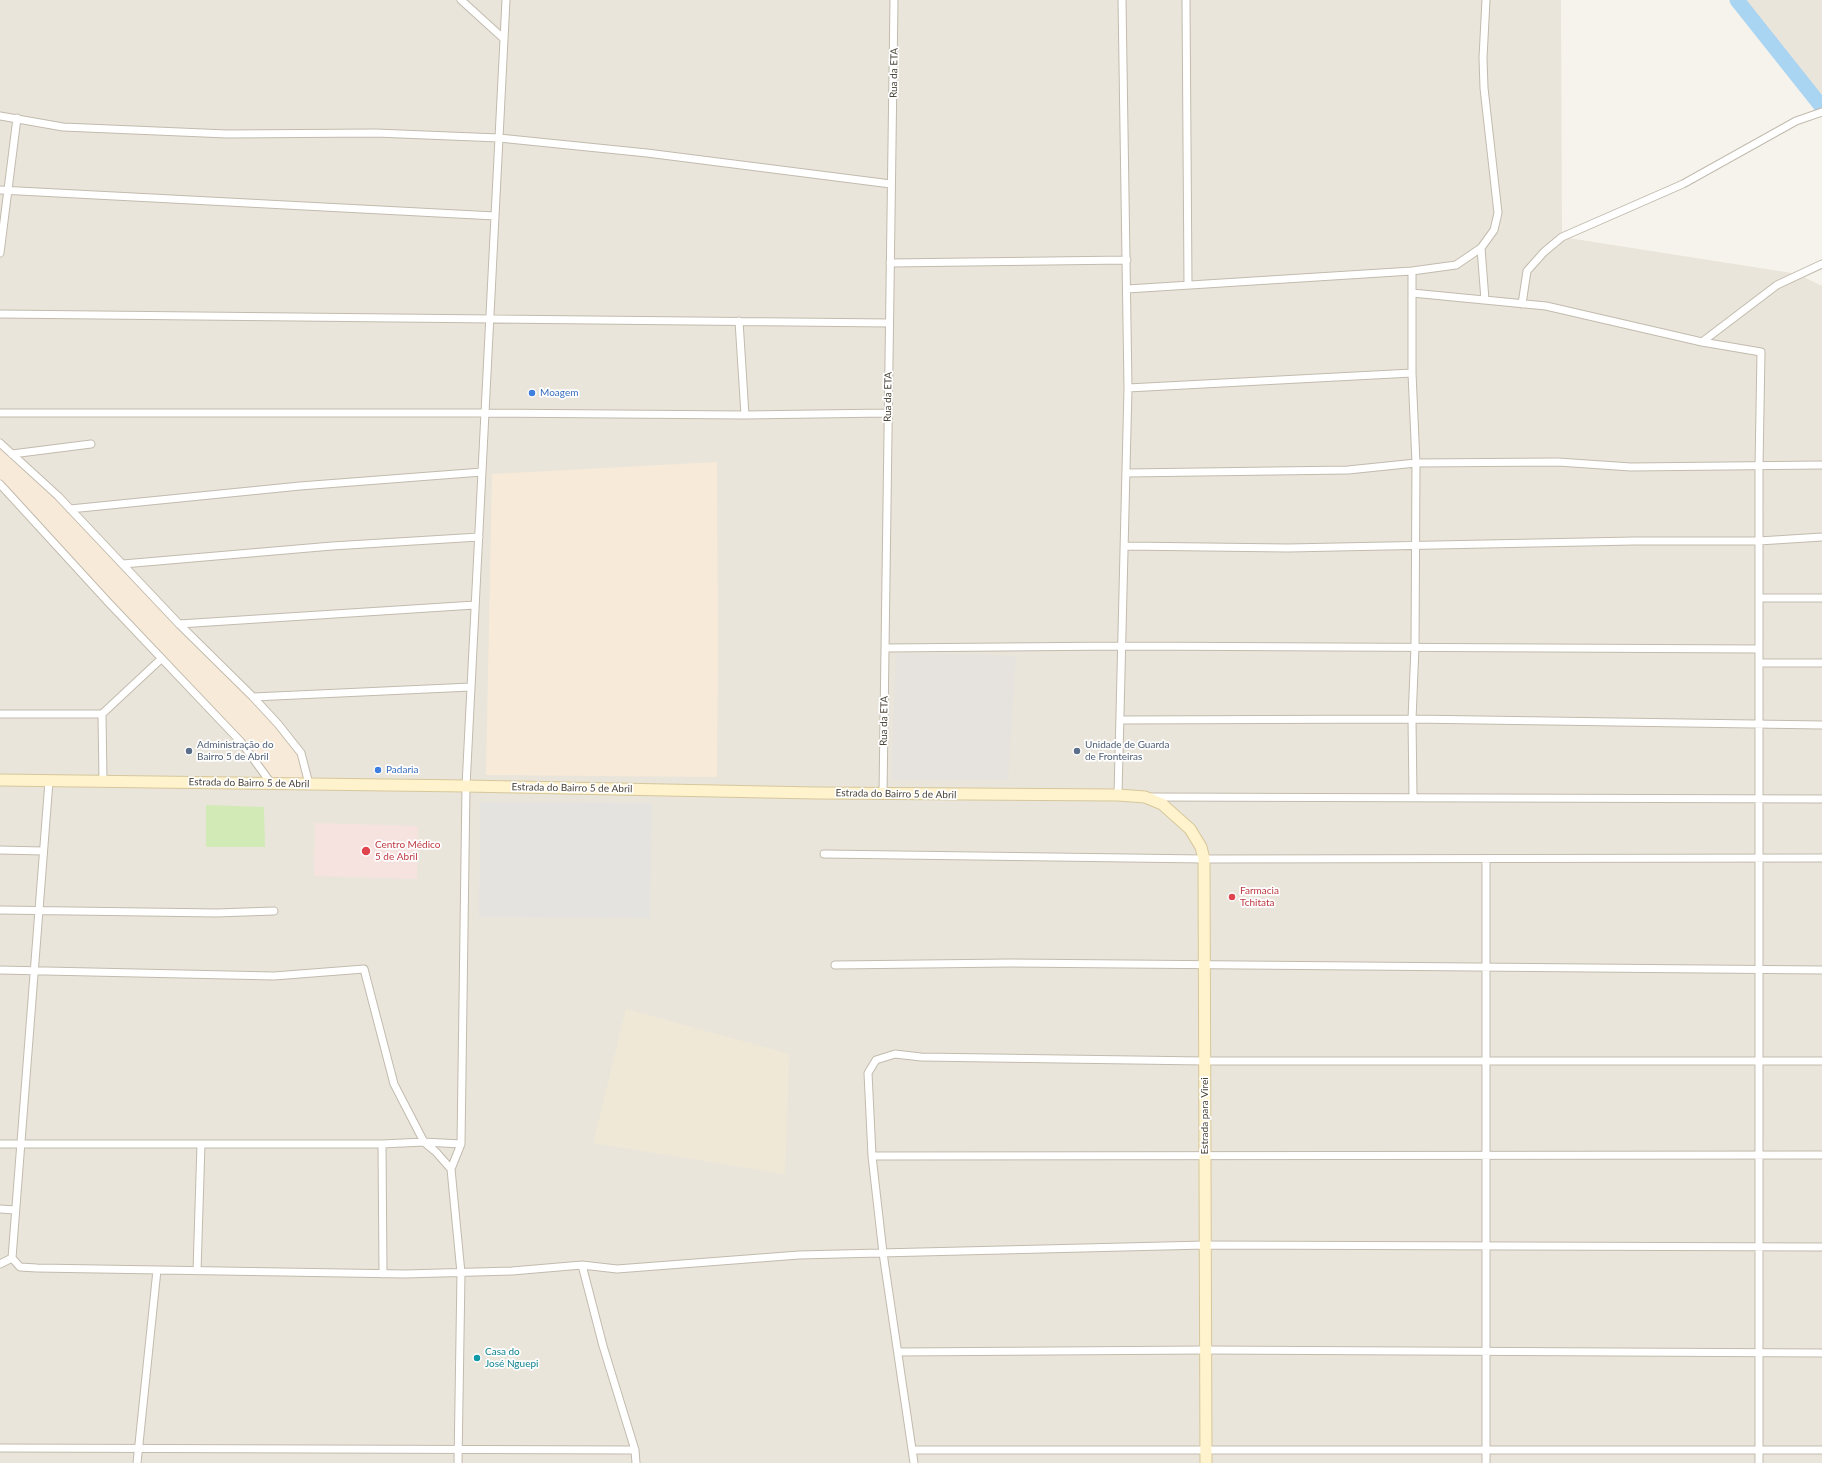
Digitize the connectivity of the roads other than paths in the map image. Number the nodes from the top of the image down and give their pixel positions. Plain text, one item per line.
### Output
1 (461, 0) edge
2 (506, 0) edge
3 (894, 0) edge
4 (1122, 0) edge
5 (1186, 0) edge
6 (1486, 0) edge
7 (504, 39) junction
8 (1822, 112) edge
9 (0, 116) edge
10 (18, 118) junction
11 (499, 138) junction
12 (891, 184) junction
13 (4, 191) edge
14 (495, 216) junction
15 (1481, 248) junction
16 (0, 253) edge
17 (1127, 260) junction
18 (890, 263) junction
19 (1822, 264) edge
20 (1412, 271) junction
21 (1188, 285) junction
22 (1127, 289) junction
23 (1412, 293) junction
24 (1485, 300) junction
25 (1522, 304) junction
26 (0, 314) edge
27 (490, 319) junction
28 (739, 321) junction
29 (889, 323) junction
30 (1702, 342) junction
31 (1412, 373) junction
32 (1128, 388) junction
33 (0, 413) edge
34 (485, 413) junction
35 (888, 413) junction
36 (745, 415) junction
37 (0, 443) edge
38 (92, 444) dead end
39 (12, 454) junction
40 (1416, 463) junction
41 (1822, 465) edge
42 (1759, 466) junction
43 (482, 472) junction
44 (1127, 474) junction
45 (0, 484) edge
46 (70, 509) junction
47 (479, 538) junction
48 (1822, 538) edge
49 (1759, 541) junction
50 (1415, 545) junction
51 (1125, 546) junction
52 (122, 564) junction
53 (1760, 598) junction
54 (1822, 598) edge
55 (475, 606) junction
56 (179, 624) junction
57 (1122, 646) junction
58 (1415, 647) junction
59 (884, 648) junction
60 (1759, 649) junction
61 (161, 660) junction
62 (1759, 663) junction
63 (1822, 663) edge
64 (471, 687) junction
65 (253, 697) junction
66 (0, 714) edge
67 (102, 714) junction
68 (1412, 719) junction
69 (1120, 720) junction
70 (1759, 724) junction
71 (1822, 725) edge
72 (0, 780) edge
73 (49, 781) junction
74 (103, 781) junction
75 (271, 783) junction
76 (309, 784) junction
77 (466, 786) junction
78 (883, 794) junction
79 (1118, 795) junction
80 (1145, 797) junction
81 (1413, 797) junction
82 (1759, 798) junction
83 (1822, 799) edge
84 (0, 850) edge
85 (43, 851) junction
86 (824, 854) dead end
87 (1204, 858) junction
88 (1822, 858) edge
89 (1486, 859) junction
90 (1759, 859) junction
91 (0, 910) edge
92 (39, 911) junction
93 (274, 911) dead end
94 (1204, 964) junction
95 (835, 965) dead end
96 (1486, 967) junction
97 (1759, 969) junction
98 (0, 970) edge
99 (34, 970) junction
100 (1822, 970) edge
101 (1204, 1061) junction
102 (1486, 1061) junction
103 (1759, 1061) junction
104 (1822, 1061) edge
105 (424, 1142) junction
106 (0, 1144) edge
107 (20, 1144) junction
108 (201, 1144) junction
109 (382, 1144) junction
110 (460, 1144) junction
111 (1205, 1154) junction
112 (1486, 1155) junction
113 (1759, 1155) junction
114 (1822, 1155) edge
115 (872, 1156) junction
116 (451, 1168) junction
117 (0, 1209) edge
118 (15, 1210) junction
119 (1205, 1245) junction
120 (1486, 1246) junction
121 (1759, 1246) junction
122 (1822, 1247) edge
123 (884, 1253) junction
124 (12, 1258) junction
125 (0, 1264) edge
126 (582, 1265) junction
127 (157, 1270) junction
128 (197, 1271) junction
129 (461, 1273) junction
130 (383, 1274) junction
131 (1205, 1350) junction
132 (1486, 1351) junction
133 (898, 1352) junction
134 (1759, 1352) junction
135 (1822, 1353) edge
136 (0, 1448) edge
137 (139, 1449) junction
138 (459, 1450) junction
139 (635, 1450) junction
140 (912, 1450) junction
141 (1206, 1450) junction
142 (1486, 1450) junction
143 (1758, 1450) junction
144 (1822, 1450) edge
145 (137, 1463) edge
146 (458, 1463) edge
147 (636, 1463) edge
148 (914, 1463) edge
149 (1206, 1463) edge
150 (1486, 1463) edge
151 (1758, 1463) edge

1 - 7 street
2 - 7 street
3 - 12 street, Rua da ETA
4 - 17 street
5 - 21 street
6 - 15 street
7 - 11 street
8 - 25 street
9 - 10 street
10 - 11 street
10 - 13 street
11 - 12 street
11 - 14 street
12 - 18 street, Rua da ETA
13 - 14 street
13 - 16 street
14 - 27 street
15 - 20 street
15 - 24 street
17 - 18 street
17 - 22 street
18 - 29 street, Rua da ETA
19 - 30 street
20 - 21 street
20 - 23 street
21 - 22 street
22 - 32 street
23 - 24 street
23 - 31 street
24 - 25 street
25 - 30 street
26 - 27 street
27 - 28 street
27 - 34 street
28 - 29 street
28 - 36 street
29 - 35 street, Rua da ETA
30 - 42 street
31 - 32 street
31 - 40 street
32 - 44 street
33 - 34 street
34 - 36 street
34 - 43 street
35 - 36 street
35 - 59 street, Rua da ETA
37 - 39 street
38 - 39 street
39 - 46 street
40 - 42 street
40 - 44 street
40 - 50 street
41 - 42 street
42 - 49 street
43 - 46 street
43 - 47 street
44 - 51 street
45 - 61 street
46 - 52 street
47 - 52 street
47 - 55 street
48 - 49 street
49 - 50 street
49 - 53 street
50 - 51 street
50 - 58 street
51 - 57 street
52 - 56 street
53 - 54 street
53 - 60 street
55 - 56 street
55 - 64 street
56 - 65 street
57 - 58 street
57 - 59 street
57 - 69 street
58 - 60 street
58 - 68 street
59 - 78 street, Rua da ETA
60 - 62 street
61 - 67 street
61 - 75 street
62 - 63 street
62 - 70 street
64 - 65 street
64 - 77 street
65 - 76 street
66 - 67 street
67 - 74 street
68 - 69 street
68 - 70 street
68 - 81 street
69 - 79 street
70 - 71 street
70 - 82 street
72 - 73 street, Estrada do Bairro 5 de Abril
73 - 74 street, Estrada do Bairro 5 de Abril
73 - 85 street
74 - 75 street, Estrada do Bairro 5 de Abril
75 - 76 street, Estrada do Bairro 5 de Abril
76 - 77 street, Estrada do Bairro 5 de Abril
77 - 78 street, Estrada do Bairro 5 de Abril
77 - 110 street
78 - 79 street, Estrada do Bairro 5 de Abril
79 - 80 street, Estrada do Bairro 5 de Abril
80 - 81 street
80 - 87 street, Estrada para Virei
81 - 82 street
82 - 83 street
82 - 90 street
84 - 85 street
85 - 92 street
86 - 87 street
87 - 89 street
87 - 94 street, Estrada para Virei
88 - 90 street
89 - 90 street
89 - 96 street
90 - 97 street
91 - 92 street
92 - 93 street
92 - 99 street
94 - 95 street
94 - 96 street
94 - 101 street, Estrada para Virei
96 - 97 street
96 - 102 street
97 - 100 street
97 - 103 street
98 - 99 street
99 - 105 street
99 - 107 street
101 - 102 street
101 - 111 street, Estrada para Virei
101 - 115 street
102 - 103 street
102 - 112 street
103 - 104 street
103 - 113 street
105 - 109 street
105 - 110 street
105 - 116 street
106 - 107 street
107 - 108 street
107 - 118 street
108 - 109 street
108 - 128 street
109 - 130 street
110 - 116 street
111 - 112 street
111 - 115 street
111 - 119 street, Estrada para Virei
112 - 113 street
112 - 120 street
113 - 114 street
113 - 121 street
115 - 123 street
116 - 129 street
117 - 118 street
118 - 124 street
119 - 120 street
119 - 123 street
119 - 131 street, Estrada para Virei
120 - 121 street
120 - 132 street
121 - 122 street
121 - 134 street
123 - 126 street
123 - 133 street
124 - 125 street
124 - 127 street
126 - 129 street
126 - 139 street
127 - 128 street
127 - 137 street
128 - 130 street
129 - 130 street
129 - 138 street
131 - 132 street
131 - 133 street
131 - 141 street, Estrada para Virei
132 - 134 street
132 - 142 street
133 - 140 street
134 - 135 street
134 - 143 street
136 - 137 street
137 - 138 street
137 - 145 street
138 - 139 street
138 - 146 street
139 - 147 street
140 - 141 street
140 - 148 street
141 - 142 street
141 - 149 street, Estrada para Virei
142 - 143 street
142 - 150 street
143 - 144 street
143 - 151 street

